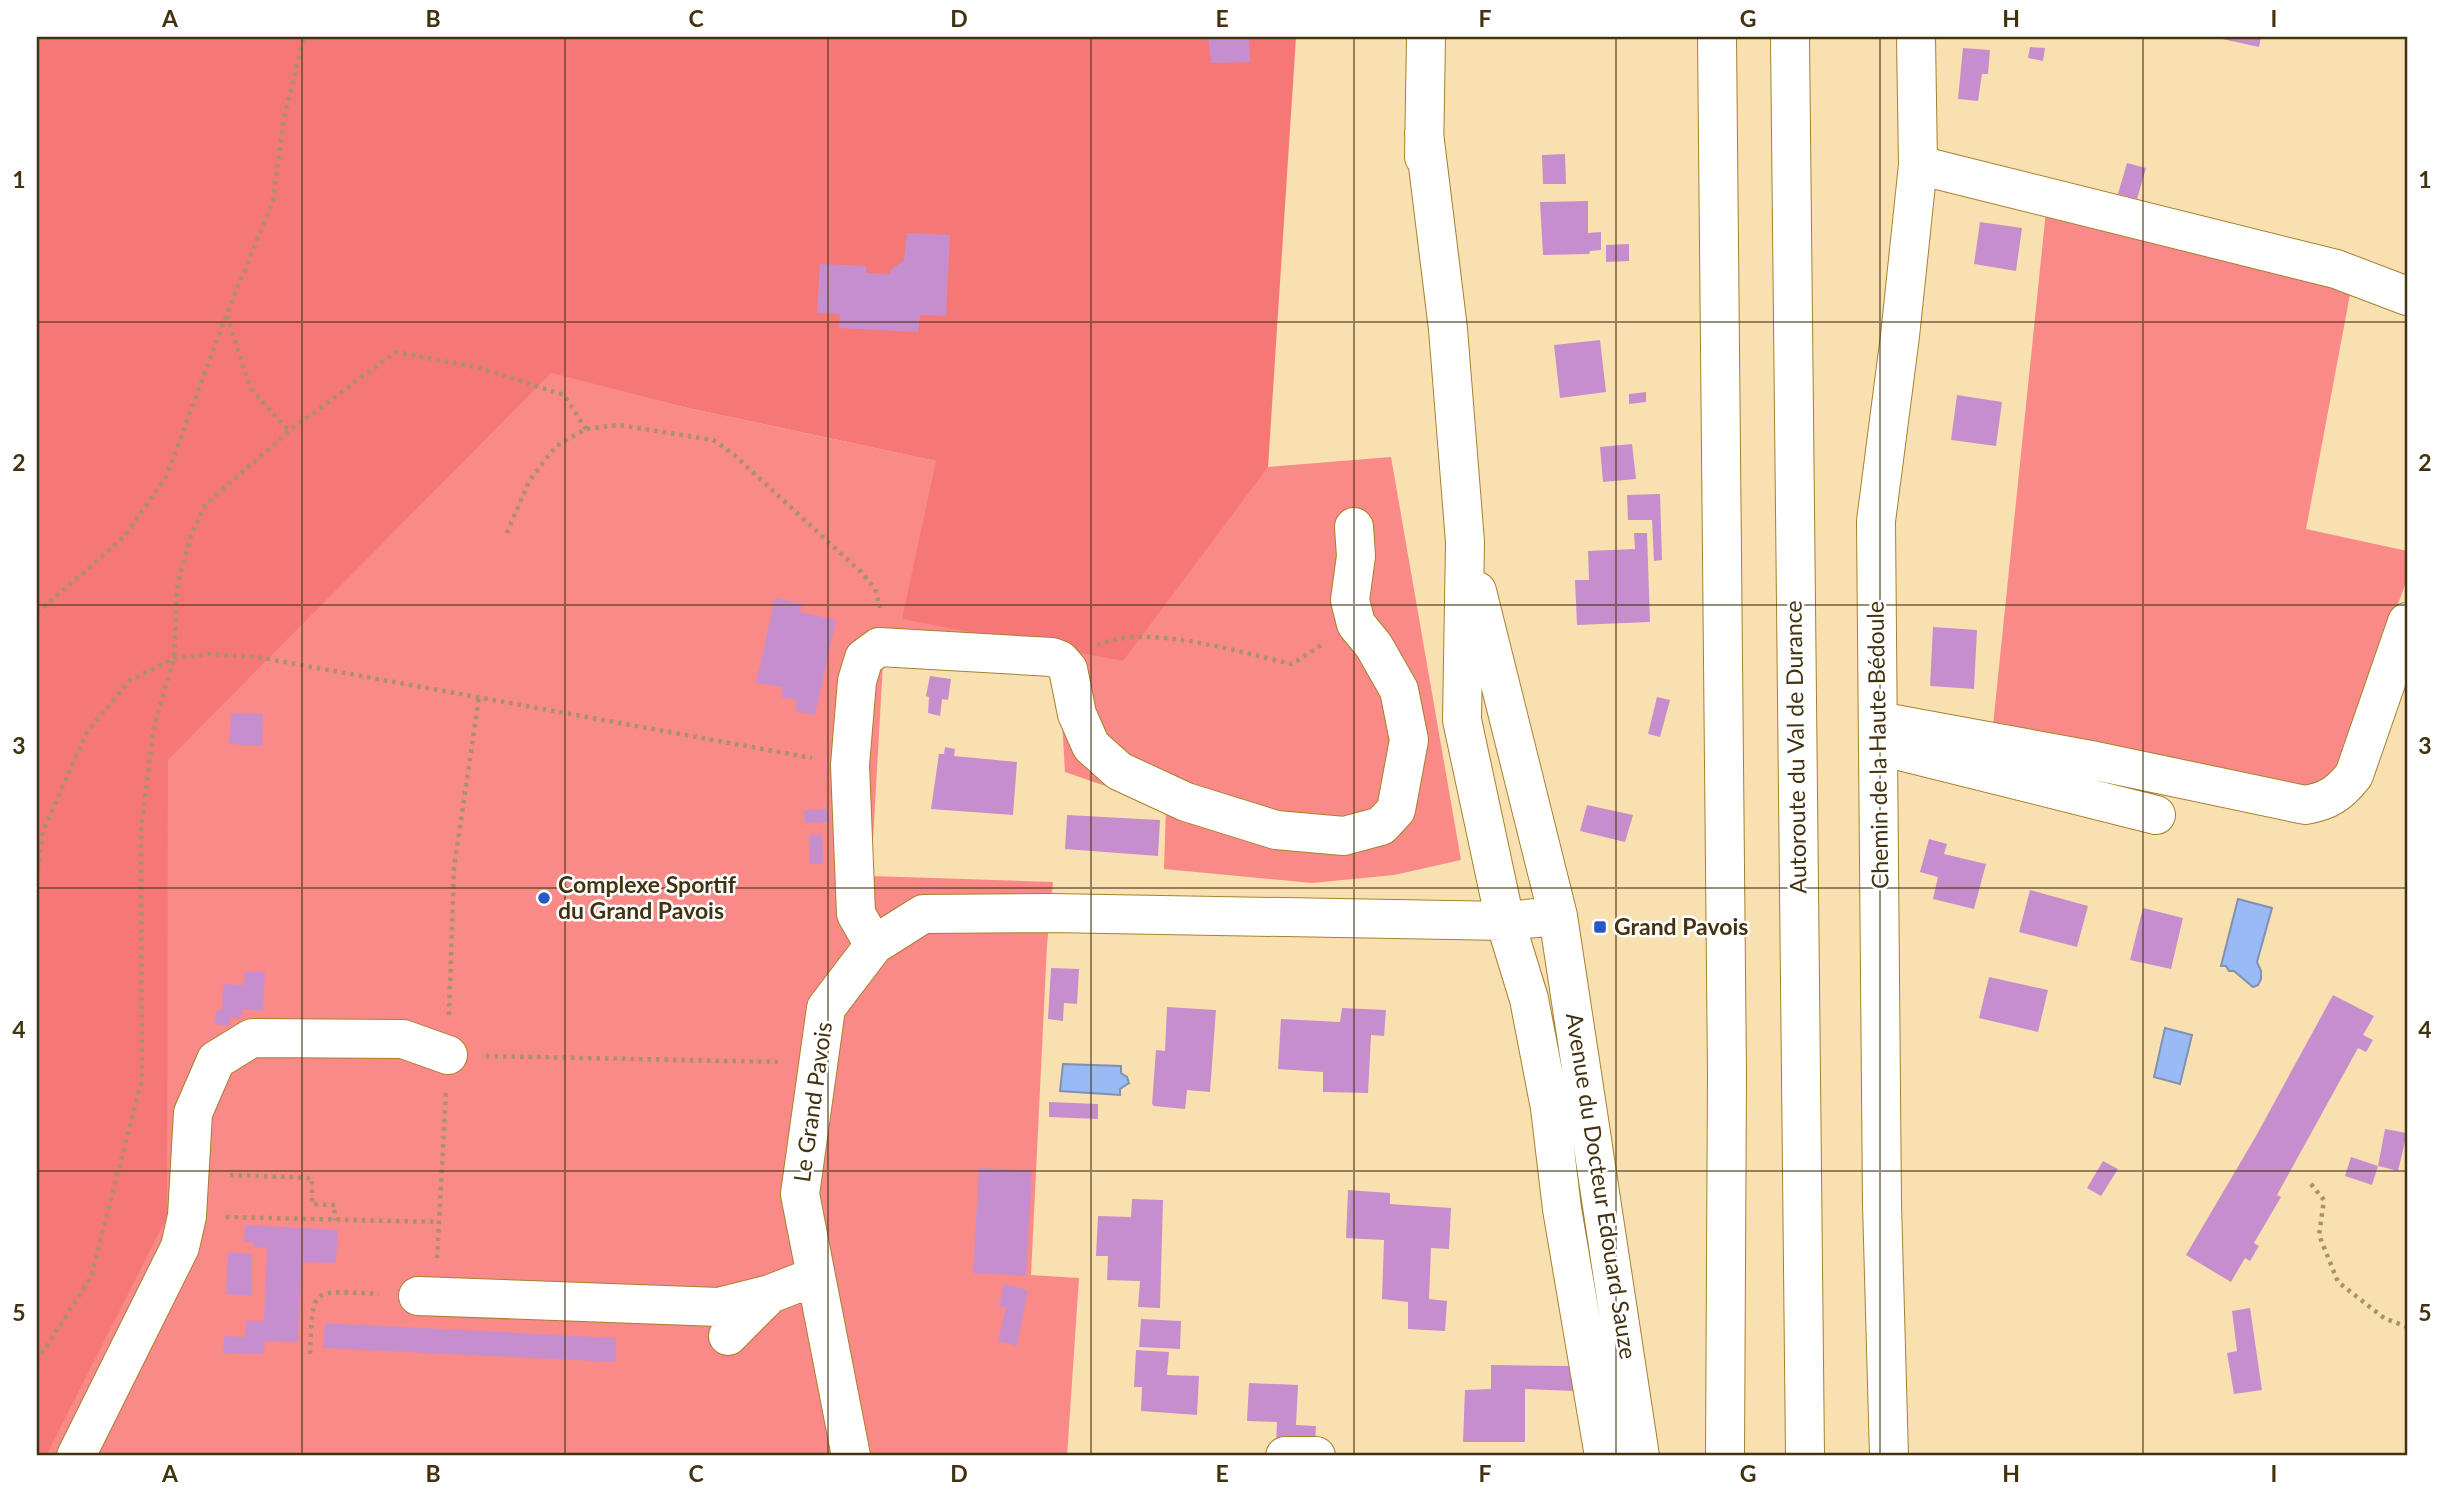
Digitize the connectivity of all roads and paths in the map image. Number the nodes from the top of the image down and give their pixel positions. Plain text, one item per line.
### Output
1 (304, 37) edge
2 (1426, 37) edge
3 (1715, 37) edge
4 (1790, 37) edge
5 (1916, 37) edge
6 (1918, 165) junction
7 (2407, 296) edge
8 (227, 315) junction
9 (586, 429) junction
10 (289, 431) junction
11 (1354, 527) dead end
12 (507, 533) dead end
13 (1465, 542) junction
14 (37, 613) edge
15 (2407, 622) edge
16 (1356, 624) junction
17 (879, 647) junction
18 (174, 658) junction
19 (1060, 660) junction
20 (479, 697) junction
21 (1878, 733) junction
22 (850, 765) junction
23 (2156, 815) dead end
24 (37, 878) edge
25 (1558, 916) junction
26 (1505, 921) junction
27 (874, 945) junction
28 (448, 1055) junction
29 (818, 1063) junction
30 (224, 1175) dead end
31 (2311, 1184) dead end
32 (187, 1216) junction
33 (334, 1220) junction
34 (439, 1222) junction
35 (436, 1263) dead end
36 (816, 1276) junction
37 (770, 1294) junction
38 (418, 1296) joint
39 (2407, 1327) edge
40 (728, 1336) dead end
41 (310, 1354) dead end
42 (37, 1361) edge
43 (76, 1456) edge
44 (851, 1456) edge
45 (1284, 1456) edge
46 (1316, 1456) edge
47 (1604, 1456) edge
48 (1640, 1456) edge
49 (1725, 1456) edge
50 (1805, 1456) edge
51 (1889, 1456) edge

1 - 8 path
2 - 13 main road, Avenue du Docteur Edouard Sauze
3 - 49 main road
4 - 50 main road, Autoroute du Val de Durance
5 - 6 main road, Chemin de la Haute Bédoule
6 - 7 main road
6 - 21 main road, Chemin de la Haute Bédoule
8 - 10 path
8 - 14 path
9 - 10 path
9 - 12 path
9 - 17 path
10 - 18 path
11 - 16 main road
13 - 25 main road, Avenue du Docteur Edouard Sauze
13 - 26 main road, Avenue du Docteur Edouard Sauze
15 - 21 main road
16 - 19 path
16 - 19 main road
17 - 19 main road
17 - 22 main road
18 - 20 path
18 - 24 path
18 - 42 path
20 - 22 path
20 - 28 path
21 - 23 main road
21 - 51 main road, Chemin de la Haute Bédoule
22 - 27 main road
25 - 26 main road
25 - 48 main road, Avenue du Docteur Edouard Sauze
26 - 27 main road, Le Grand Pavois
26 - 47 main road, Avenue du Docteur Edouard Sauze
27 - 29 main road, Le Grand Pavois
28 - 29 path
28 - 32 main road
28 - 34 path
29 - 36 main road, Le Grand Pavois
30 - 33 path
31 - 39 path
32 - 33 path
32 - 43 main road
33 - 34 path
34 - 35 path
36 - 37 main road
36 - 44 main road, Le Grand Pavois
37 - 38 main road
37 - 40 main road
38 - 41 path
45 - 46 main road

